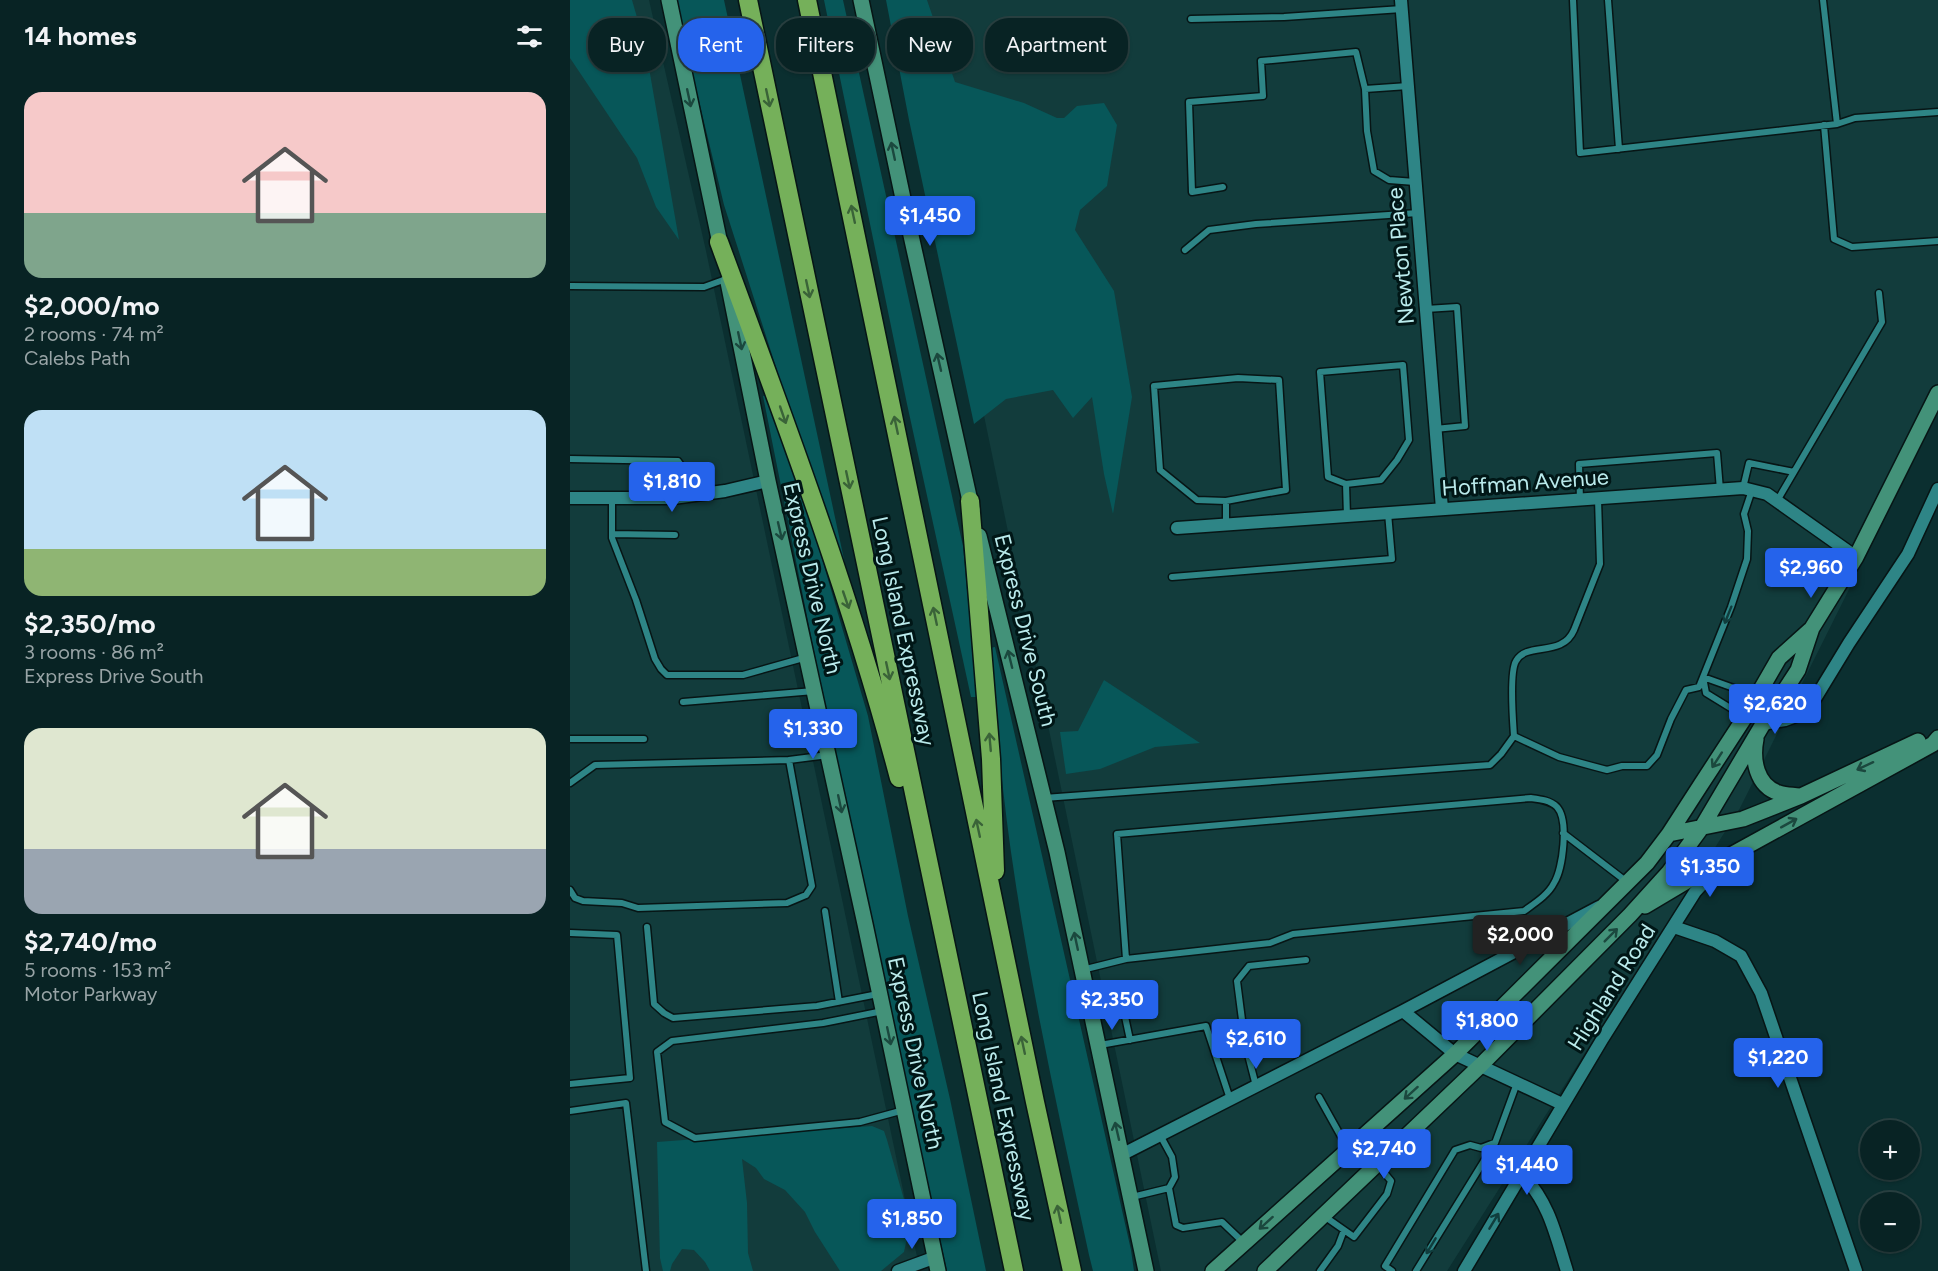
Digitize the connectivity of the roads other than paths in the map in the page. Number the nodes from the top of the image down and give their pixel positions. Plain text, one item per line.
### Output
1 (669, 0) edge
2 (748, 0) edge
3 (807, 0) edge
4 (861, 0) edge
5 (1573, 0) edge
6 (1608, 0) edge
7 (1823, 0) edge
8 (1401, 5) edge
9 (1191, 19) dead end
10 (1408, 86) junction
11 (1365, 89) junction
12 (1938, 112) edge
13 (1838, 123) junction
14 (1824, 125) junction
15 (1619, 149) junction
16 (1416, 182) junction
17 (1223, 188) dead end
18 (1418, 213) junction
19 (1938, 241) edge
20 (719, 242) junction
21 (1185, 250) dead end
22 (727, 279) junction
23 (570, 286) edge
24 (1879, 293) dead end
25 (1426, 309) junction
26 (1938, 393) edge
27 (1435, 429) junction
28 (570, 459) edge
29 (1794, 472) junction
30 (768, 481) junction
31 (1346, 484) junction
32 (1747, 489) junction
33 (1938, 489) edge
34 (1720, 490) junction
35 (687, 496) junction
36 (570, 498) edge
37 (612, 498) junction
38 (1598, 498) junction
39 (1580, 500) junction
40 (970, 501) junction
41 (1226, 501) junction
42 (1777, 501) junction
43 (1442, 509) junction
44 (1388, 513) junction
45 (1347, 516) junction
46 (1226, 525) junction
47 (1177, 528) dead end
48 (612, 534) junction
49 (675, 535) dead end
50 (1856, 557) junction
51 (1172, 577) dead end
52 (1812, 628) junction
53 (808, 657) junction
54 (1703, 677) junction
55 (815, 691) junction
56 (1757, 696) junction
57 (683, 702) dead end
58 (1745, 717) junction
59 (1760, 728) junction
60 (1514, 736) junction
61 (1938, 736) edge
62 (570, 739) edge
63 (644, 739) dead end
64 (829, 754) junction
65 (789, 759) junction
66 (570, 783) edge
67 (1802, 796) junction
68 (1044, 798) junction
69 (1702, 827) junction
70 (1563, 833) junction
71 (1669, 834) junction
72 (1729, 856) junction
73 (1627, 882) junction
74 (570, 890) edge
75 (1608, 903) junction
76 (994, 906) junction
77 (825, 911) dead end
78 (1630, 915) junction
79 (647, 927) dead end
80 (1674, 927) junction
81 (570, 933) edge
82 (1126, 959) junction
83 (1306, 960) dead end
84 (1082, 970) junction
85 (880, 993) junction
86 (957, 996) junction
87 (839, 1002) junction
88 (1089, 1004) junction
89 (884, 1011) junction
90 (1403, 1011) junction
91 (1130, 1040) junction
92 (1098, 1046) junction
93 (1455, 1054) junction
94 (1481, 1065) junction
95 (1517, 1083) junction
96 (570, 1084) edge
97 (1256, 1086) junction
98 (1319, 1097) dead end
99 (1230, 1100) junction
100 (1562, 1104) junction
101 (905, 1110) junction
102 (570, 1111) edge
103 (1160, 1136) junction
104 (1495, 1143) junction
105 (1348, 1149) junction
106 (1123, 1154) junction
107 (1377, 1164) junction
108 (1522, 1175) junction
109 (1169, 1188) junction
110 (1131, 1197) junction
111 (1323, 1215) junction
112 (1344, 1230) junction
113 (1244, 1243) junction
114 (937, 1264) edge
115 (1148, 1269) edge
116 (646, 1271) edge
117 (898, 1271) edge
118 (1014, 1271) edge
119 (1072, 1271) edge
120 (1213, 1271) edge
121 (1265, 1271) edge
122 (1320, 1271) edge
123 (1392, 1271) edge
124 (1416, 1271) edge
125 (1464, 1271) edge
126 (1567, 1271) edge
127 (1856, 1271) edge

1 -> 20 main road, Express Drive North
2 -> 86 highway, Long Island Expressway
76 -> 3 highway, Long Island Expressway
40 -> 4 main road, Express Drive South
5 - 15 lane
6 - 15 lane
7 - 13 lane
8 - 9 lane
8 - 10 street, Newton Place
10 - 11 lane
10 - 16 street, Newton Place
11 - 16 lane
11 - 17 lane
12 - 13 lane
13 - 14 lane
14 - 15 lane
14 - 19 lane
16 - 18 street, Newton Place
18 - 21 lane
18 - 25 street, Newton Place
20 - 22 main road, Express Drive North
20 -> 86 highway
22 - 23 lane
22 -> 30 main road, Express Drive North
24 - 29 lane
25 - 27 street, Newton Place
25 - 27 lane
26 - 50 main road
27 - 43 street, Newton Place
28 - 35 lane
29 - 32 lane
29 - 42 lane
30 - 35 street
30 -> 53 main road, Express Drive North
31 - 31 lane
31 - 45 lane
32 - 34 street, Hoffman Avenue
32 - 42 street, Hoffman Avenue
32 -> 54 lane
33 - 59 street
34 - 38 street, Hoffman Avenue
34 - 39 lane
35 - 37 street
36 - 37 street
37 - 48 lane
38 - 39 street, Hoffman Avenue
38 - 60 lane
39 - 43 street, Hoffman Avenue
68 -> 40 main road, Express Drive South
76 -> 40 highway
41 - 41 lane
41 - 46 lane
42 - 50 street, Hoffman Avenue
43 - 44 street, Hoffman Avenue
44 - 45 street, Hoffman Avenue
44 - 51 lane
45 - 46 street, Hoffman Avenue
46 - 47 street, Hoffman Avenue
48 - 49 lane
48 - 53 lane
50 - 52 main road
52 - 56 main road
52 - 59 main road
53 - 55 main road, Express Drive North
54 - 56 lane
54 - 58 lane
54 - 60 lane
55 - 57 lane
55 - 64 main road, Express Drive North
56 - 58 main road
58 -> 71 main road
59 - 67 main road
59 - 69 main road
60 - 68 lane
61 -> 67 main road
72 -> 61 main road
62 - 63 lane
64 - 65 lane
64 -> 85 main road, Express Drive North
65 - 66 lane
65 - 74 lane
67 - 69 main road
84 -> 68 main road, Express Drive South
69 - 71 main road
69 - 78 main road
70 - 73 lane
70 - 82 lane
70 - 82 lane
71 - 73 main road
72 - 78 main road
72 - 80 street, Highland Road
73 - 75 main road
75 - 90 street
75 - 93 main road
119 -> 76 highway, Long Island Expressway
77 - 87 lane
94 -> 78 main road
79 - 87 lane
80 - 100 street, Highland Road
80 - 127 street
81 - 96 lane
82 - 84 lane
83 - 97 lane
84 - 88 main road, Express Drive South
85 - 87 lane
85 - 89 main road, Express Drive North
86 - 118 highway, Long Island Expressway
88 - 91 lane
88 - 92 main road, Express Drive South
89 -> 101 main road, Express Drive North
89 - 101 lane
90 - 93 street
90 - 97 street
91 - 92 lane
91 - 99 lane
106 -> 92 main road, Express Drive South
93 - 94 street
93 -> 105 main road
94 - 95 street
94 - 107 main road
95 - 100 street
95 - 104 lane
97 - 99 street
98 - 105 lane
99 - 103 street
100 - 108 street, Highland Road
101 - 114 main road, Express Drive North
102 - 116 lane
103 - 106 street
103 - 109 lane
104 - 123 lane
104 -> 124 lane
105 -> 113 main road
106 - 110 main road, Express Drive South
107 - 111 main road
107 - 112 lane
125 -> 108 street, Highland Road
108 - 126 street
109 - 110 lane
109 - 113 lane
110 - 115 main road, Express Drive South
111 - 112 lane
111 - 121 main road
112 - 122 lane
113 - 120 main road
114 - 117 street

